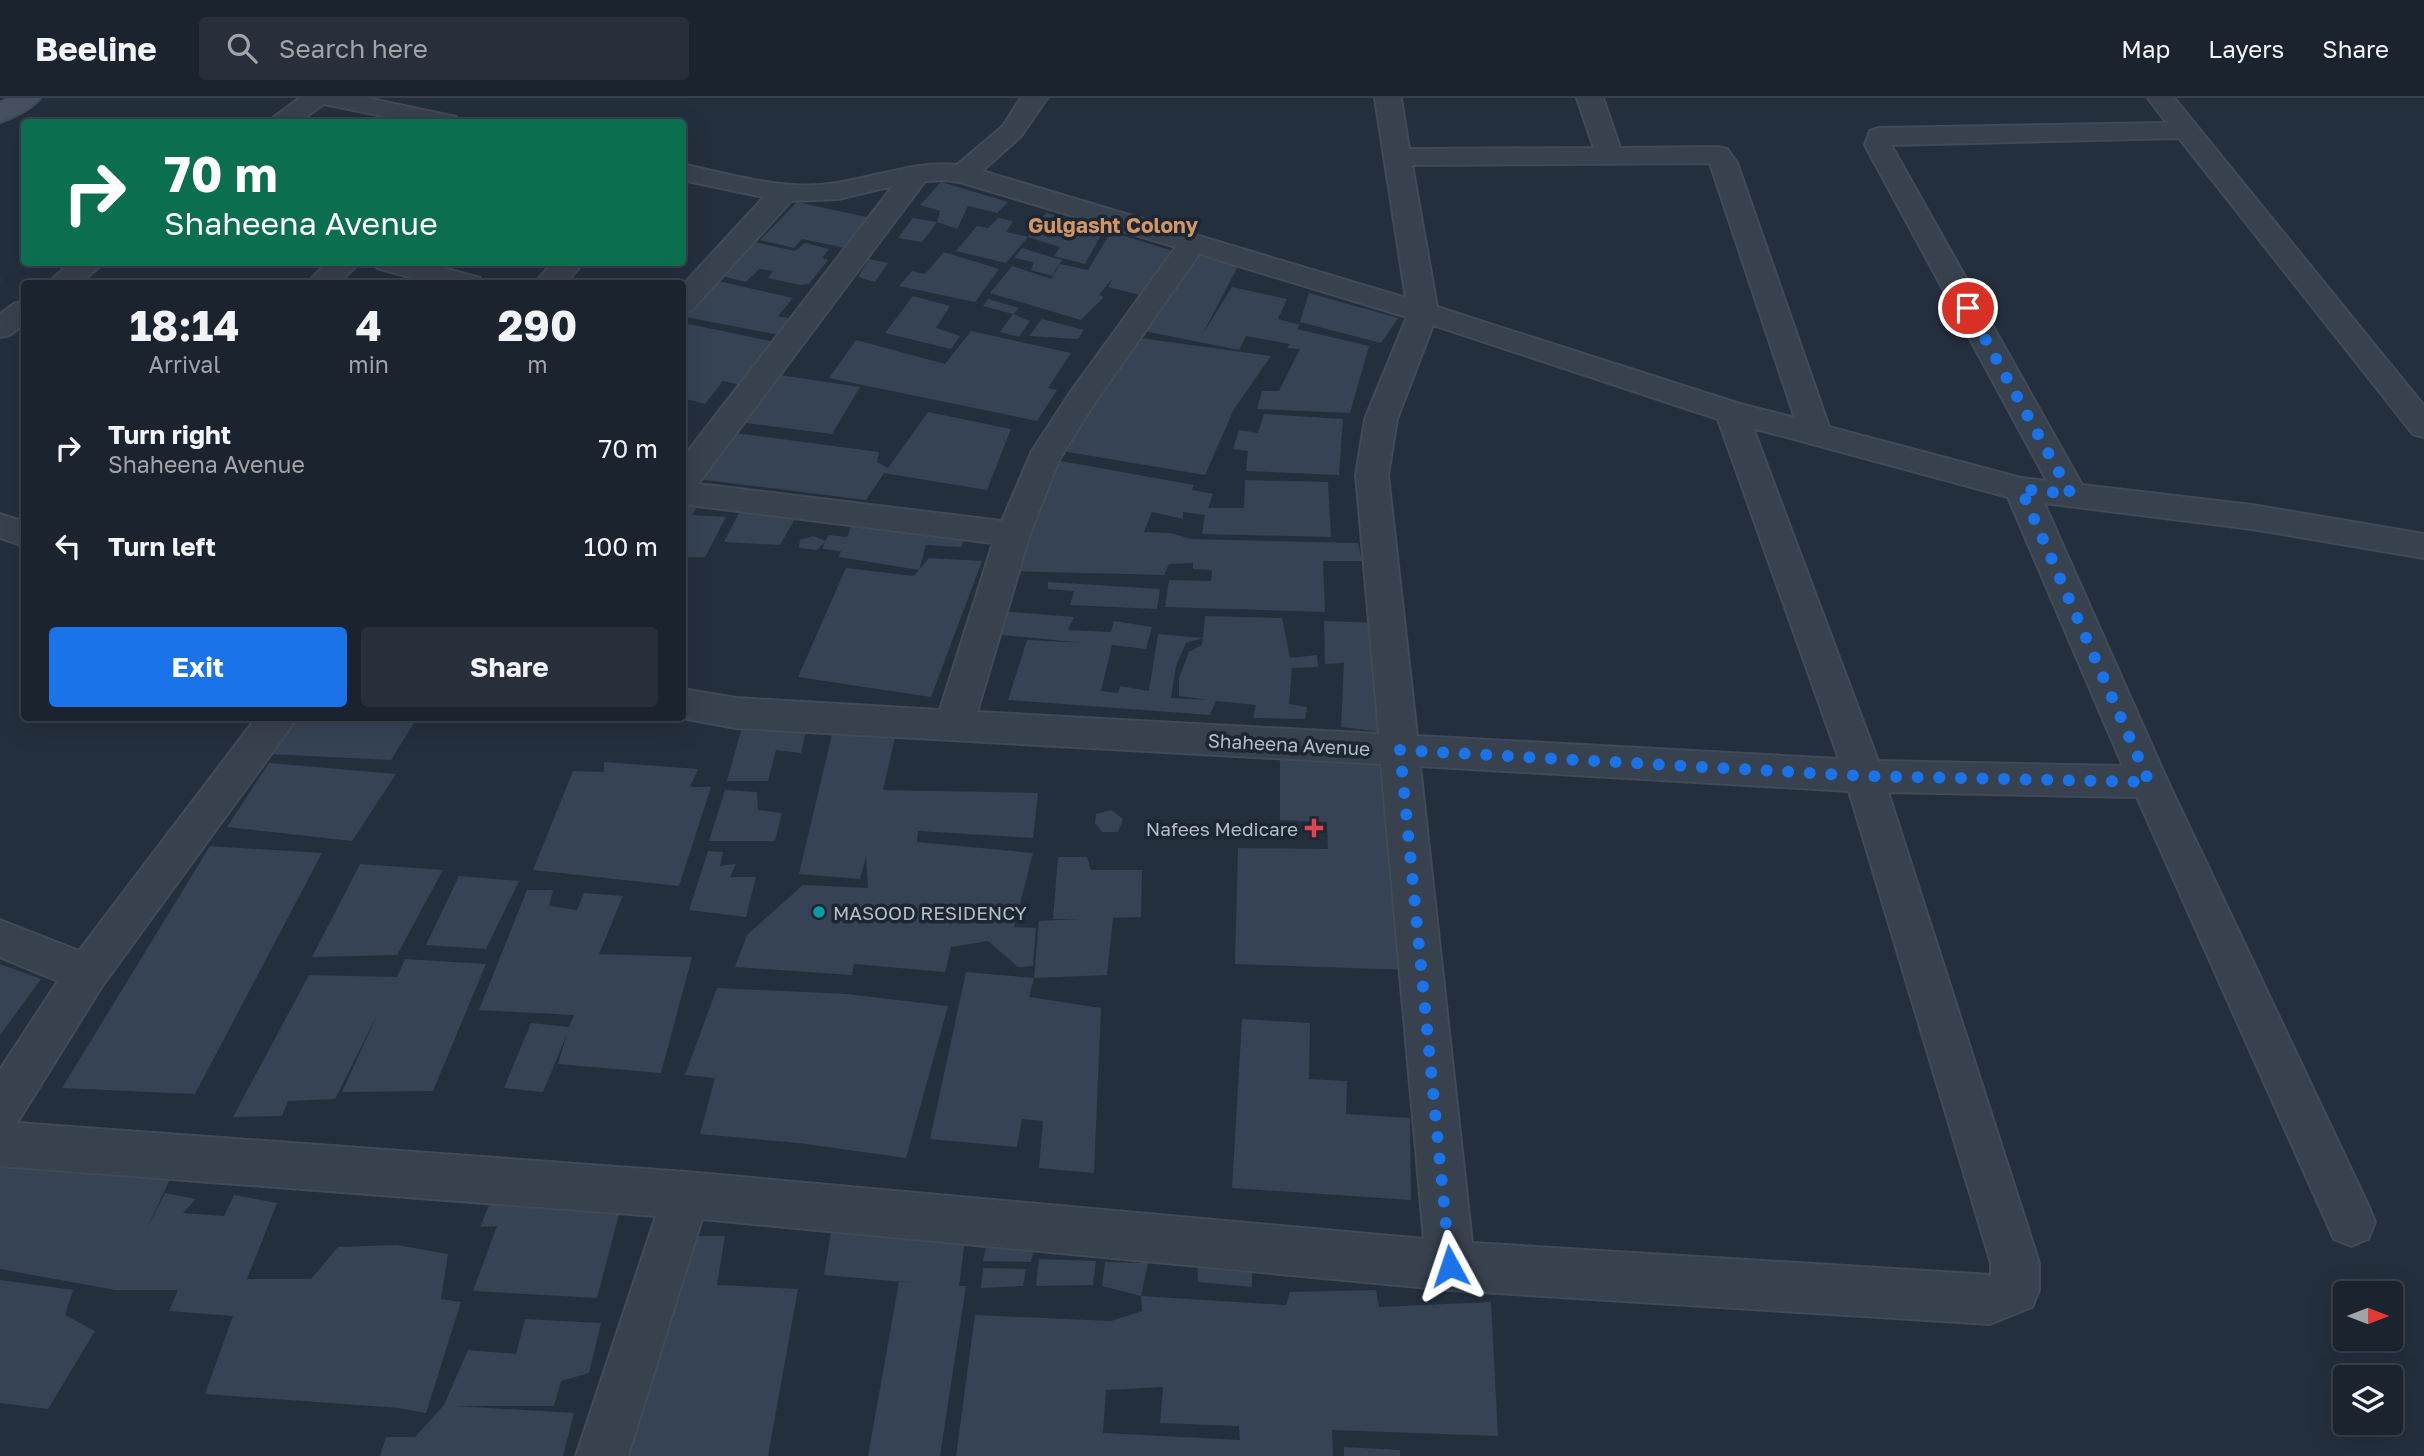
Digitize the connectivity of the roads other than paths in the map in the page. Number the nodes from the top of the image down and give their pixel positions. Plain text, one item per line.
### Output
1 (27, 98) edge
2 (316, 98) edge
3 (330, 98) edge
4 (1034, 98) edge
5 (1388, 98) edge
6 (1590, 98) edge
7 (2161, 98) edge
8 (0, 114) edge
9 (287, 119) edge
10 (432, 119) edge
11 (2184, 130) junction
12 (1609, 154) junction
13 (1396, 157) junction
14 (686, 173) edge
15 (963, 174) junction
16 (915, 176) junction
17 (783, 193) junction
18 (1193, 243) junction
19 (85, 266) edge
20 (340, 266) edge
21 (402, 266) edge
22 (566, 266) edge
23 (66, 280) edge
24 (325, 280) edge
25 (455, 280) edge
26 (552, 280) edge
27 (686, 300) edge
28 (21, 312) edge
29 (1423, 312) junction
30 (0, 328) edge
31 (1731, 412) junction
32 (2424, 427) edge
33 (1816, 435) junction
34 (686, 477) edge
35 (2021, 489) junction
36 (686, 493) edge
37 (2071, 494) junction
38 (1013, 534) junction
39 (2424, 546) edge
40 (686, 704) edge
41 (275, 721) edge
42 (954, 725) junction
43 (1400, 750) junction
44 (1864, 776) junction
45 (2149, 782) junction
46 (0, 938) edge
47 (87, 973) junction
48 (0, 1110) edge
49 (0, 1144) edge
50 (686, 1195) junction
51 (2351, 1222) dead end
52 (1450, 1266) junction
53 (602, 1456) edge

1 - 8 street
2 - 9 street
3 - 10 street
4 - 15 street
5 - 13 street
6 - 12 street
7 - 11 street
11 - 32 street
11 - 37 street
12 - 13 street
12 - 33 street
13 - 29 street
14 - 17 street
15 - 16 street
15 - 18 street
16 - 17 street
16 - 34 street
17 - 27 street
18 - 29 street
18 - 38 street
19 - 23 street
20 - 24 street
21 - 25 street
22 - 26 street
28 - 30 street
29 - 31 street
29 - 43 street
31 - 33 street
31 - 44 street
33 - 35 street
35 - 37 street
35 - 45 street
36 - 38 street
37 - 39 street
38 - 42 street
40 - 42 street, Shaheena Avenue
41 - 47 street
42 - 43 street, Shaheena Avenue
43 - 44 street, Shaheena Avenue
43 - 52 street
44 - 45 street, Shaheena Avenue
44 - 52 street
45 - 51 street
46 - 47 street
47 - 48 street
49 - 50 street
50 - 52 street
50 - 53 street

